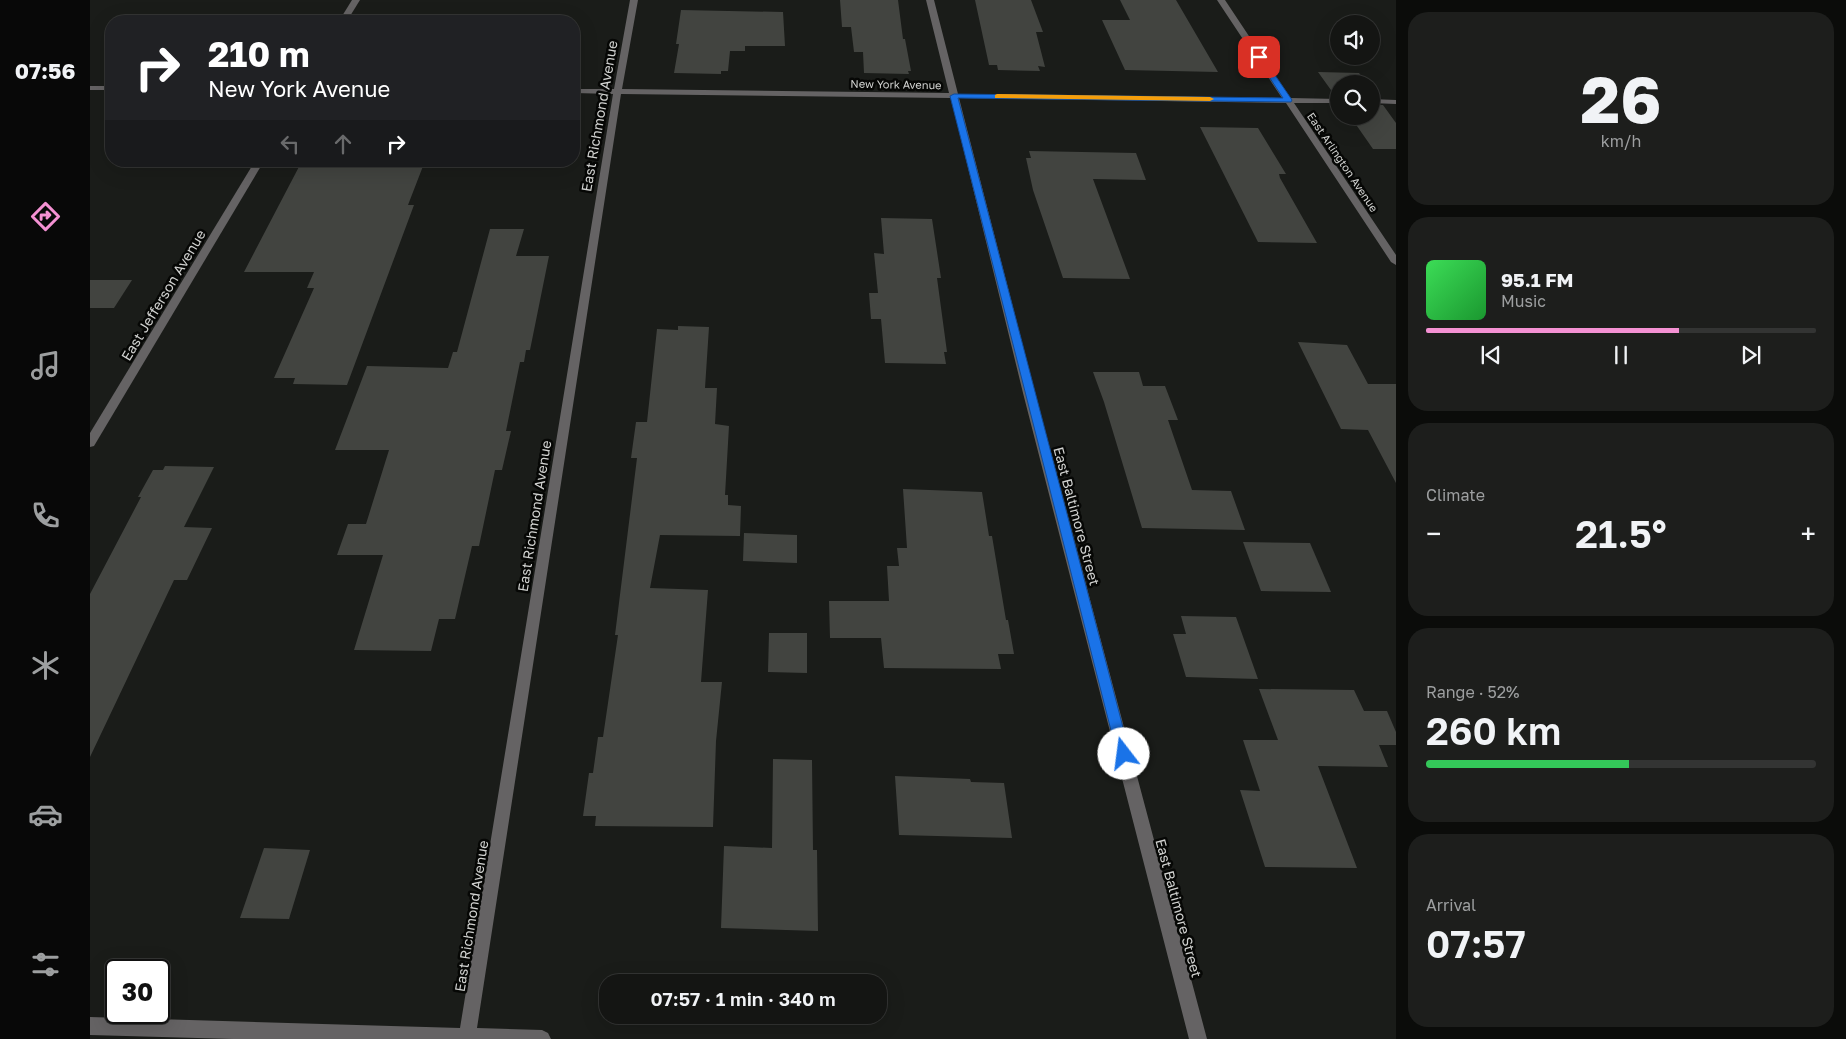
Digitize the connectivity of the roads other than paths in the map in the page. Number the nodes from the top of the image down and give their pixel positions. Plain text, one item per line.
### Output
1 (356, 0) edge
2 (634, 0) edge
3 (930, 0) edge
4 (1221, 0) edge
5 (347, 15) edge
6 (90, 88) edge
7 (105, 88) edge
8 (580, 91) edge
9 (617, 92) junction
10 (954, 96) junction
11 (1288, 100) junction
12 (1330, 101) edge
13 (1380, 101) edge
14 (1396, 102) edge
15 (256, 167) edge
16 (1396, 262) edge
17 (90, 443) edge
18 (90, 1026) edge
19 (467, 1037) junction
20 (542, 1039) edge
21 (1198, 1039) edge

1 - 5 street
2 - 9 street, East Richmond Avenue
3 - 10 street, East Baltimore Street
4 - 11 street, East Arlington Avenue
6 - 7 street
8 - 9 street, New York Avenue
9 - 10 street, New York Avenue
9 - 19 street, East Richmond Avenue
10 - 11 street, New York Avenue
10 - 21 street, East Baltimore Street
11 - 12 street, New York Avenue
11 - 16 street, East Arlington Avenue
13 - 14 street
15 - 17 street, East Jefferson Avenue
18 - 19 street
19 - 20 street

